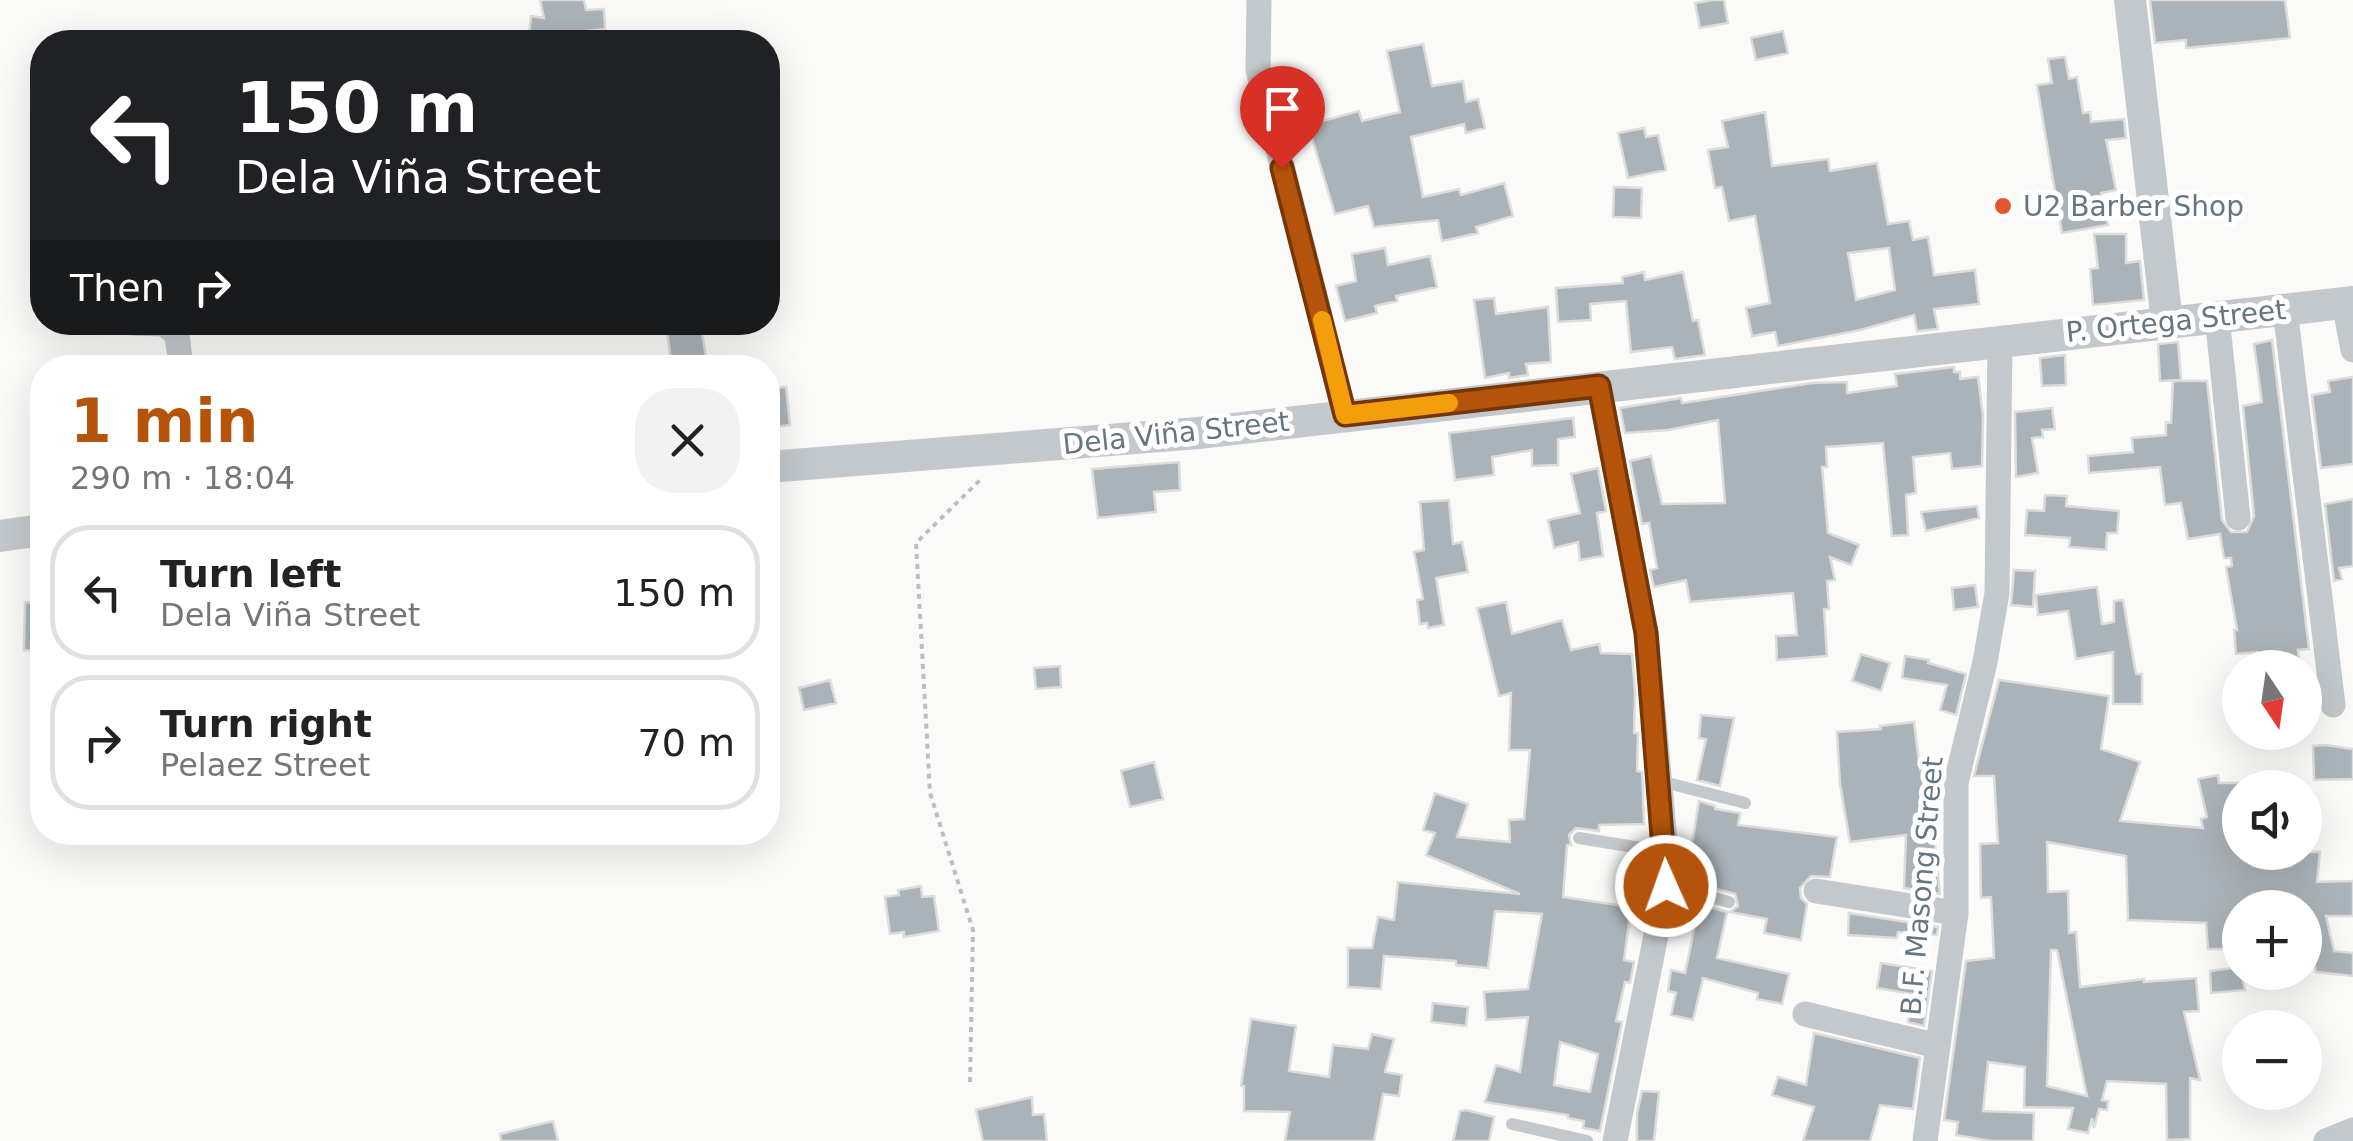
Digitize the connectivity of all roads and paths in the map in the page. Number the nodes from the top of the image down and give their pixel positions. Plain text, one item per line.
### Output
1 (1259, 0) edge
2 (2130, 0) edge
3 (2349, 302) edge
4 (2285, 309) junction
5 (2217, 316) junction
6 (2167, 322) junction
7 (2000, 340) junction
8 (2353, 350) edge
9 (1599, 386) junction
10 (1345, 415) junction
11 (1014, 448) junction
12 (780, 466) edge
13 (2238, 518) dead end
14 (30, 532) edge
15 (0, 536) edge
16 (2333, 705) dead end
17 (1660, 781) junction
18 (1745, 802) dead end
19 (1579, 838) dead end
20 (1666, 852) junction
21 (1666, 886) junction
22 (1816, 891) dead end
23 (1728, 902) dead end
24 (1956, 913) junction
25 (1805, 1014) dead end
26 (1938, 1046) junction
27 (970, 1082) dead end
28 (1512, 1124) dead end
29 (2353, 1130) edge
30 (1587, 1141) edge
31 (1616, 1141) edge
32 (1925, 1141) edge
33 (2326, 1141) edge

1 - 10 street
2 - 6 street
3 - 4 street, P. Ortega Street
3 - 8 street
4 - 5 street, P. Ortega Street
4 - 16 street
5 - 6 street, P. Ortega Street
5 - 13 street
6 - 7 street, P. Ortega Street
7 - 9 street, Dela Viña Street
7 - 24 street, B.F. Masong Street
9 - 10 street, Dela Viña Street
9 - 17 street
10 - 11 street, Dela Viña Street
11 - 12 street, Dela Viña Street
11 - 27 path
14 - 15 street
17 - 18 lane
17 - 20 street
19 - 20 lane
20 - 21 street
21 - 23 lane
21 - 31 street
22 - 24 street
24 - 26 street, B.F. Masong Street
25 - 26 street
26 - 32 street, B.F. Masong Street
28 - 30 lane
29 - 33 street

